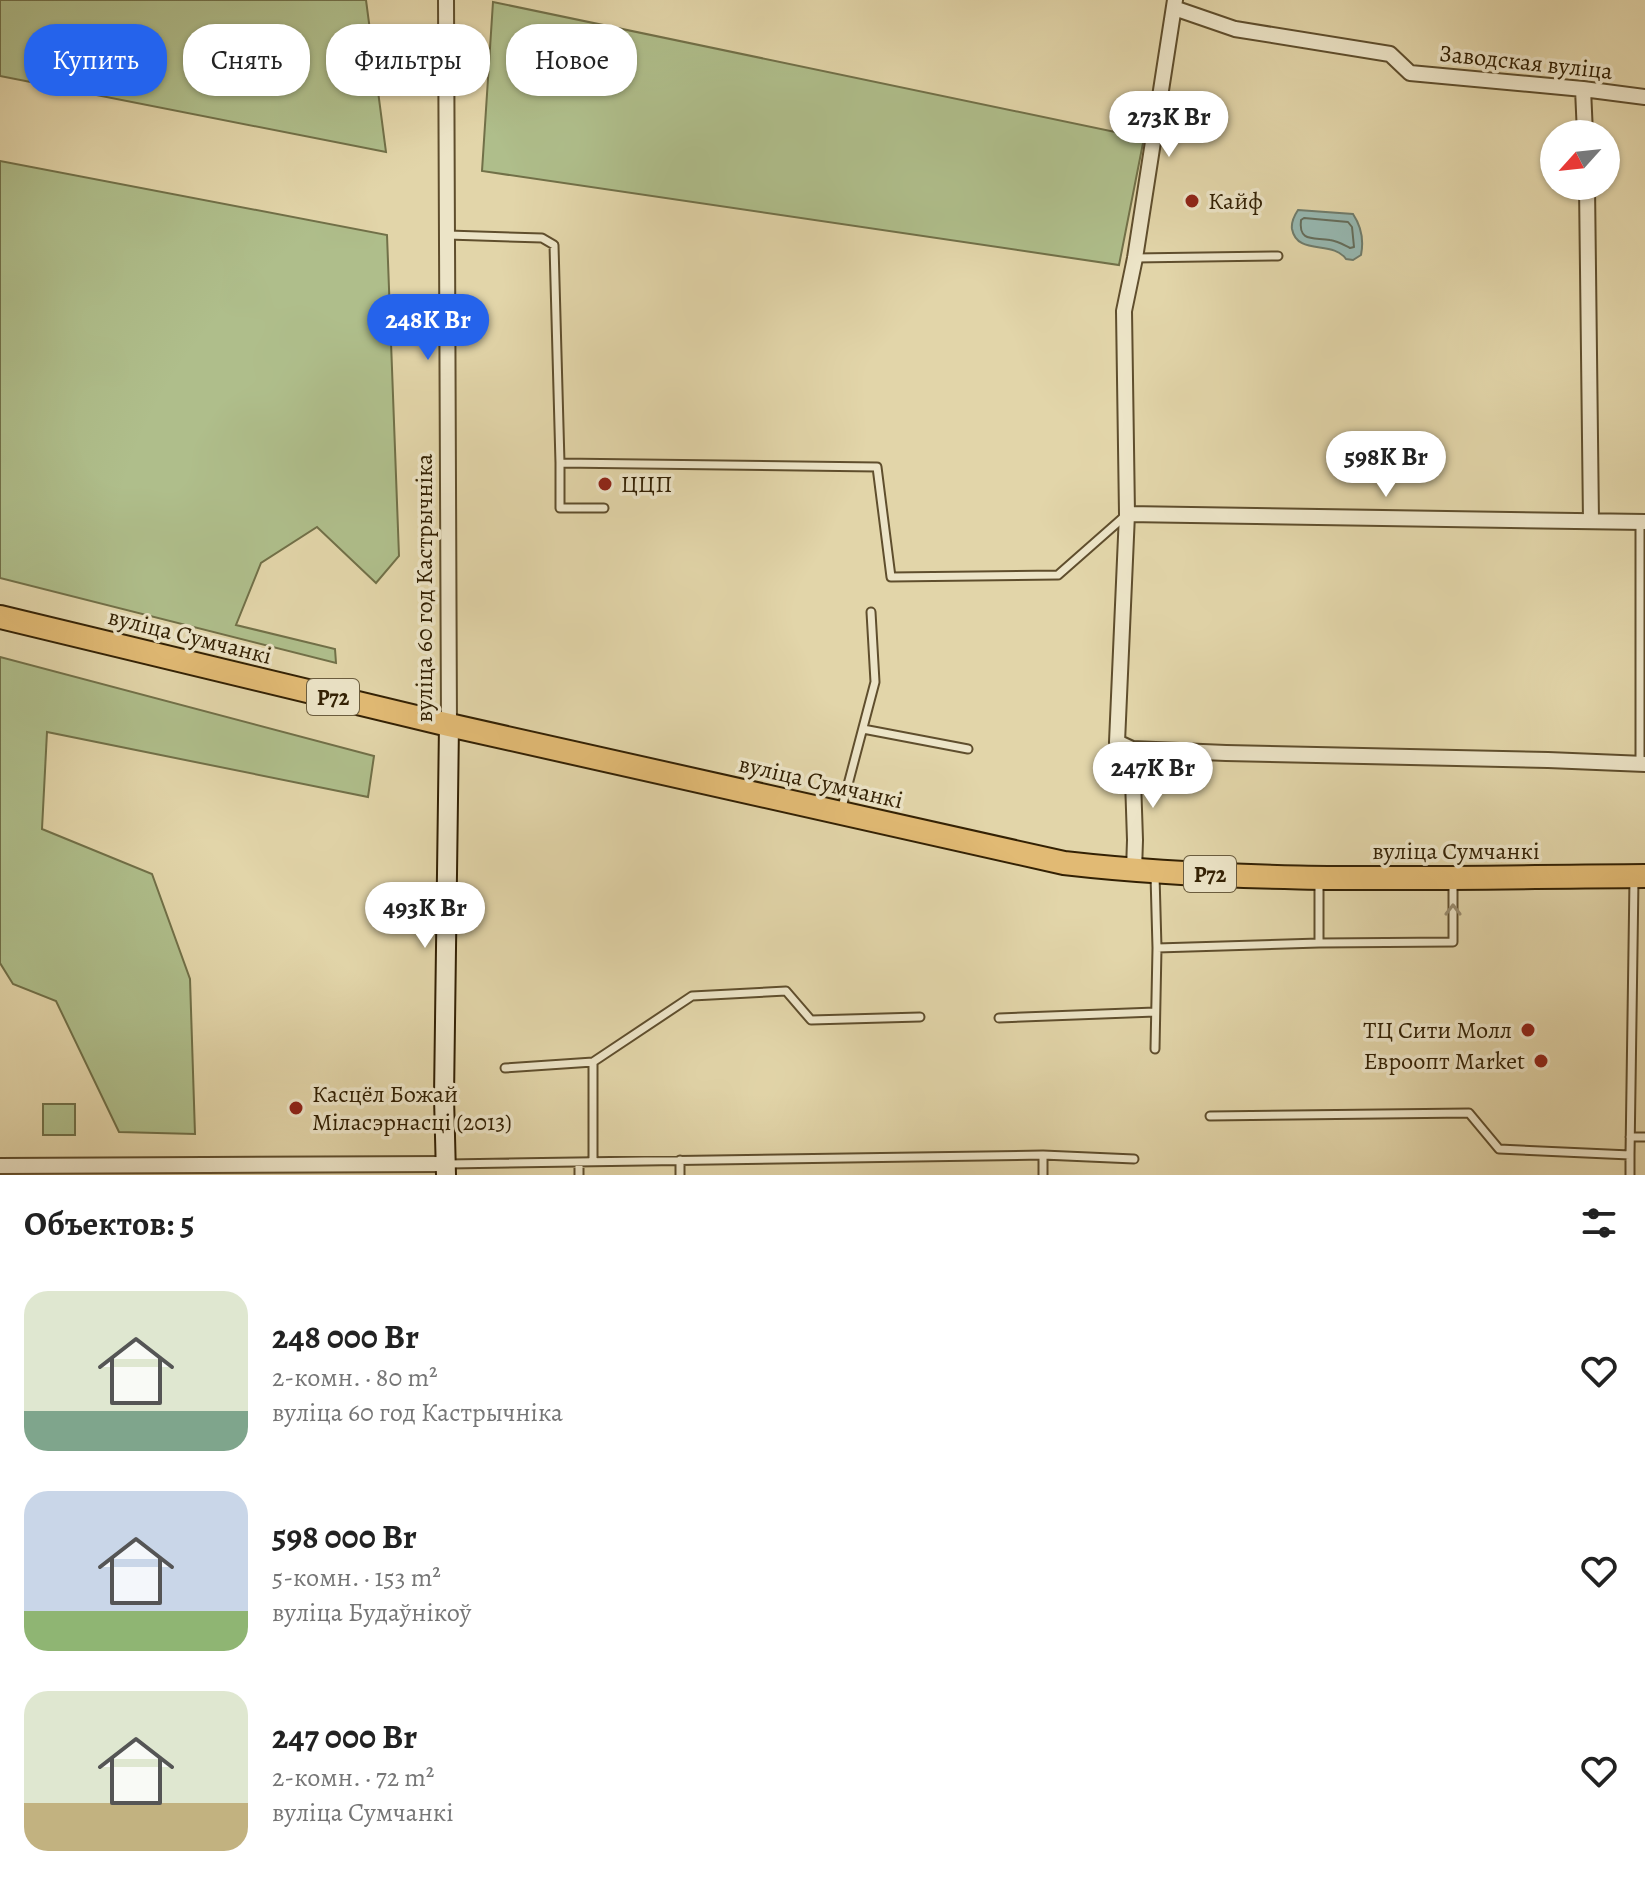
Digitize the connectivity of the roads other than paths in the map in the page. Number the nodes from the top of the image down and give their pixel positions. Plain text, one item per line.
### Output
1 (446, 0) edge
2 (1175, 4) edge
3 (1583, 89) junction
4 (1645, 97) edge
5 (1584, 120) edge
6 (1587, 200) edge
7 (446, 235) junction
8 (1278, 256) dead end
9 (1135, 258) junction
10 (560, 463) junction
11 (604, 508) dead end
12 (1127, 514) junction
13 (1591, 521) junction
14 (1642, 522) edge
15 (871, 612) dead end
16 (0, 617) edge
17 (449, 725) junction
18 (863, 729) junction
19 (968, 749) dead end
20 (1132, 749) junction
21 (1642, 764) edge
22 (840, 813) junction
23 (1145, 872) junction
24 (1640, 876) edge
25 (1319, 877) junction
26 (1453, 878) junction
27 (1633, 921) junction
28 (1645, 921) edge
29 (1319, 943) junction
30 (1157, 948) junction
31 (1155, 1012) junction
32 (920, 1017) dead end
33 (999, 1018) dead end
34 (1155, 1049) dead end
35 (593, 1062) junction
36 (505, 1068) dead end
37 (1210, 1116) dead end
38 (1630, 1137) junction
39 (1645, 1137) edge
40 (1043, 1155) junction
41 (1630, 1155) junction
42 (1134, 1159) dead end
43 (680, 1160) junction
44 (593, 1161) junction
45 (579, 1162) junction
46 (0, 1166) edge
47 (446, 1170) edge
48 (579, 1175) edge
49 (680, 1175) edge
50 (1043, 1175) edge
51 (1630, 1175) edge

1 - 7 street, вуліца 60 год Кастрычніка
2 - 3 street, Заводская вуліца
2 - 9 street
3 - 4 street, Заводская вуліца
3 - 5 street
6 - 13 street
7 - 10 lane
7 - 17 street, вуліца 60 год Кастрычніка
8 - 9 lane
9 - 12 street
10 - 11 lane
10 - 12 lane
12 - 13 street
12 - 20 street
13 - 14 street
14 - 21 lane
15 - 18 lane
16 - 17 main road, вуліца Сумчанкі / Р72
17 - 22 main road, вуліца Сумчанкі / Р72
17 - 47 street, вуліца 60 год Кастрычніка
18 - 19 lane
18 - 22 lane
20 - 21 street
20 - 23 street
22 - 23 main road, вуліца Сумчанкі / Р72
23 - 25 main road, вуліца Сумчанкі / Р72
23 - 30 lane
24 - 26 main road, вуліца Сумчанкі / Р72
24 - 27 lane
25 - 26 main road, вуліца Сумчанкі / Р72
25 - 29 lane
29 -> 26 lane
27 - 28 lane
27 - 38 lane
29 - 30 lane
30 - 31 lane
31 - 33 lane
31 - 34 lane
32 - 35 lane
35 - 36 lane
35 - 44 lane
37 - 41 lane
38 - 39 lane
38 - 41 lane
40 - 42 lane
40 - 43 lane
40 - 50 lane
41 - 51 lane
43 - 44 lane
43 - 49 lane
44 - 45 lane
45 - 47 lane
45 - 48 lane
46 - 47 street

